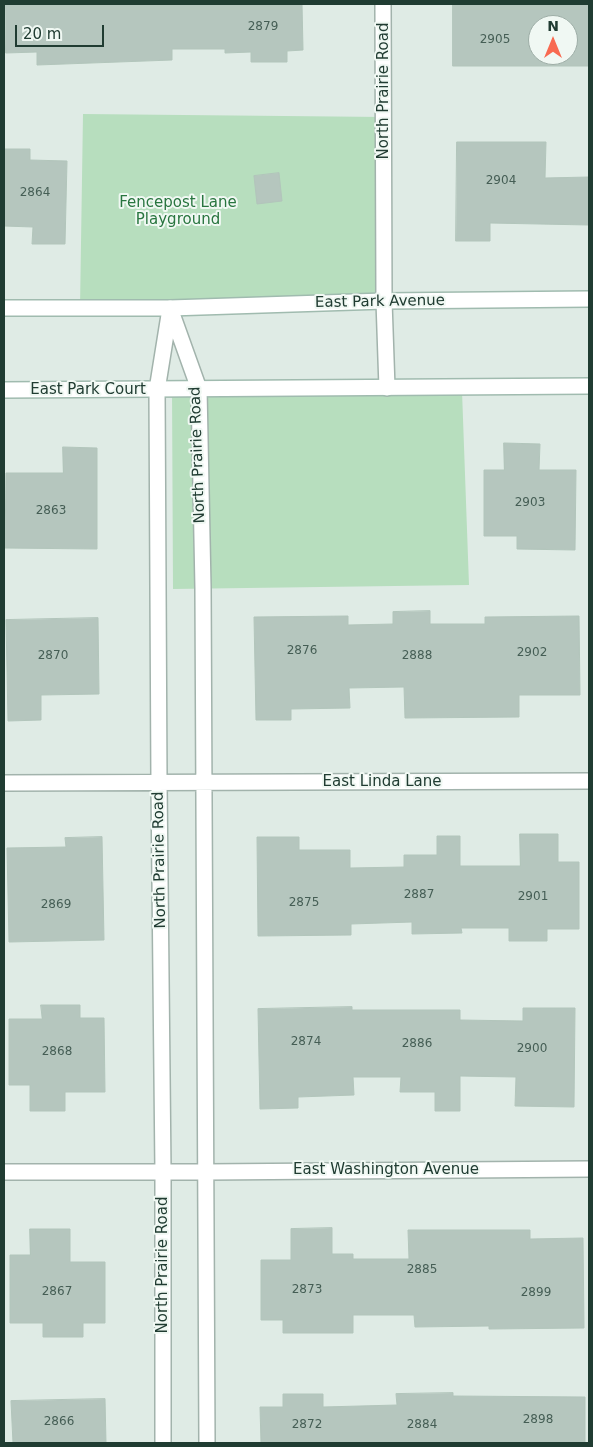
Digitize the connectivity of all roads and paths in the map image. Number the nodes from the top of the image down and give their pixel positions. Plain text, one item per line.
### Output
1 (383, 4) edge
2 (589, 300) edge
3 (384, 301) junction
4 (4, 308) edge
5 (170, 308) junction
6 (589, 386) edge
7 (387, 388) junction
8 (199, 389) junction
9 (4, 390) edge
10 (157, 390) junction
11 (589, 781) edge
12 (4, 783) edge
13 (203, 783) junction
14 (159, 784) junction
15 (589, 1169) edge
16 (4, 1172) edge
17 (163, 1172) junction
18 (207, 1172) junction
19 (163, 1443) edge
20 (207, 1443) edge

1 - 3 street, North Prairie Road
2 - 3 street, East Park Avenue
3 - 5 street, East Park Avenue
3 - 7 street, North Prairie Road
4 - 5 street
5 - 8 street, North Prairie Road
5 - 10 street, North Prairie Road
6 - 7 street
7 - 8 street
8 - 10 street, East Park Court
8 - 13 street, North Prairie Road
9 - 10 street, East Park Court
10 - 14 street, North Prairie Road
11 - 13 street, East Linda Lane
12 - 14 street, East Linda Lane
13 - 14 street, East Linda Lane
13 - 18 street, North Prairie Road
14 - 17 street, North Prairie Road
15 - 18 street, East Washington Avenue
16 - 17 street, East Washington Avenue
17 - 18 street, East Washington Avenue
17 - 19 street, North Prairie Road
18 - 20 street, North Prairie Road

